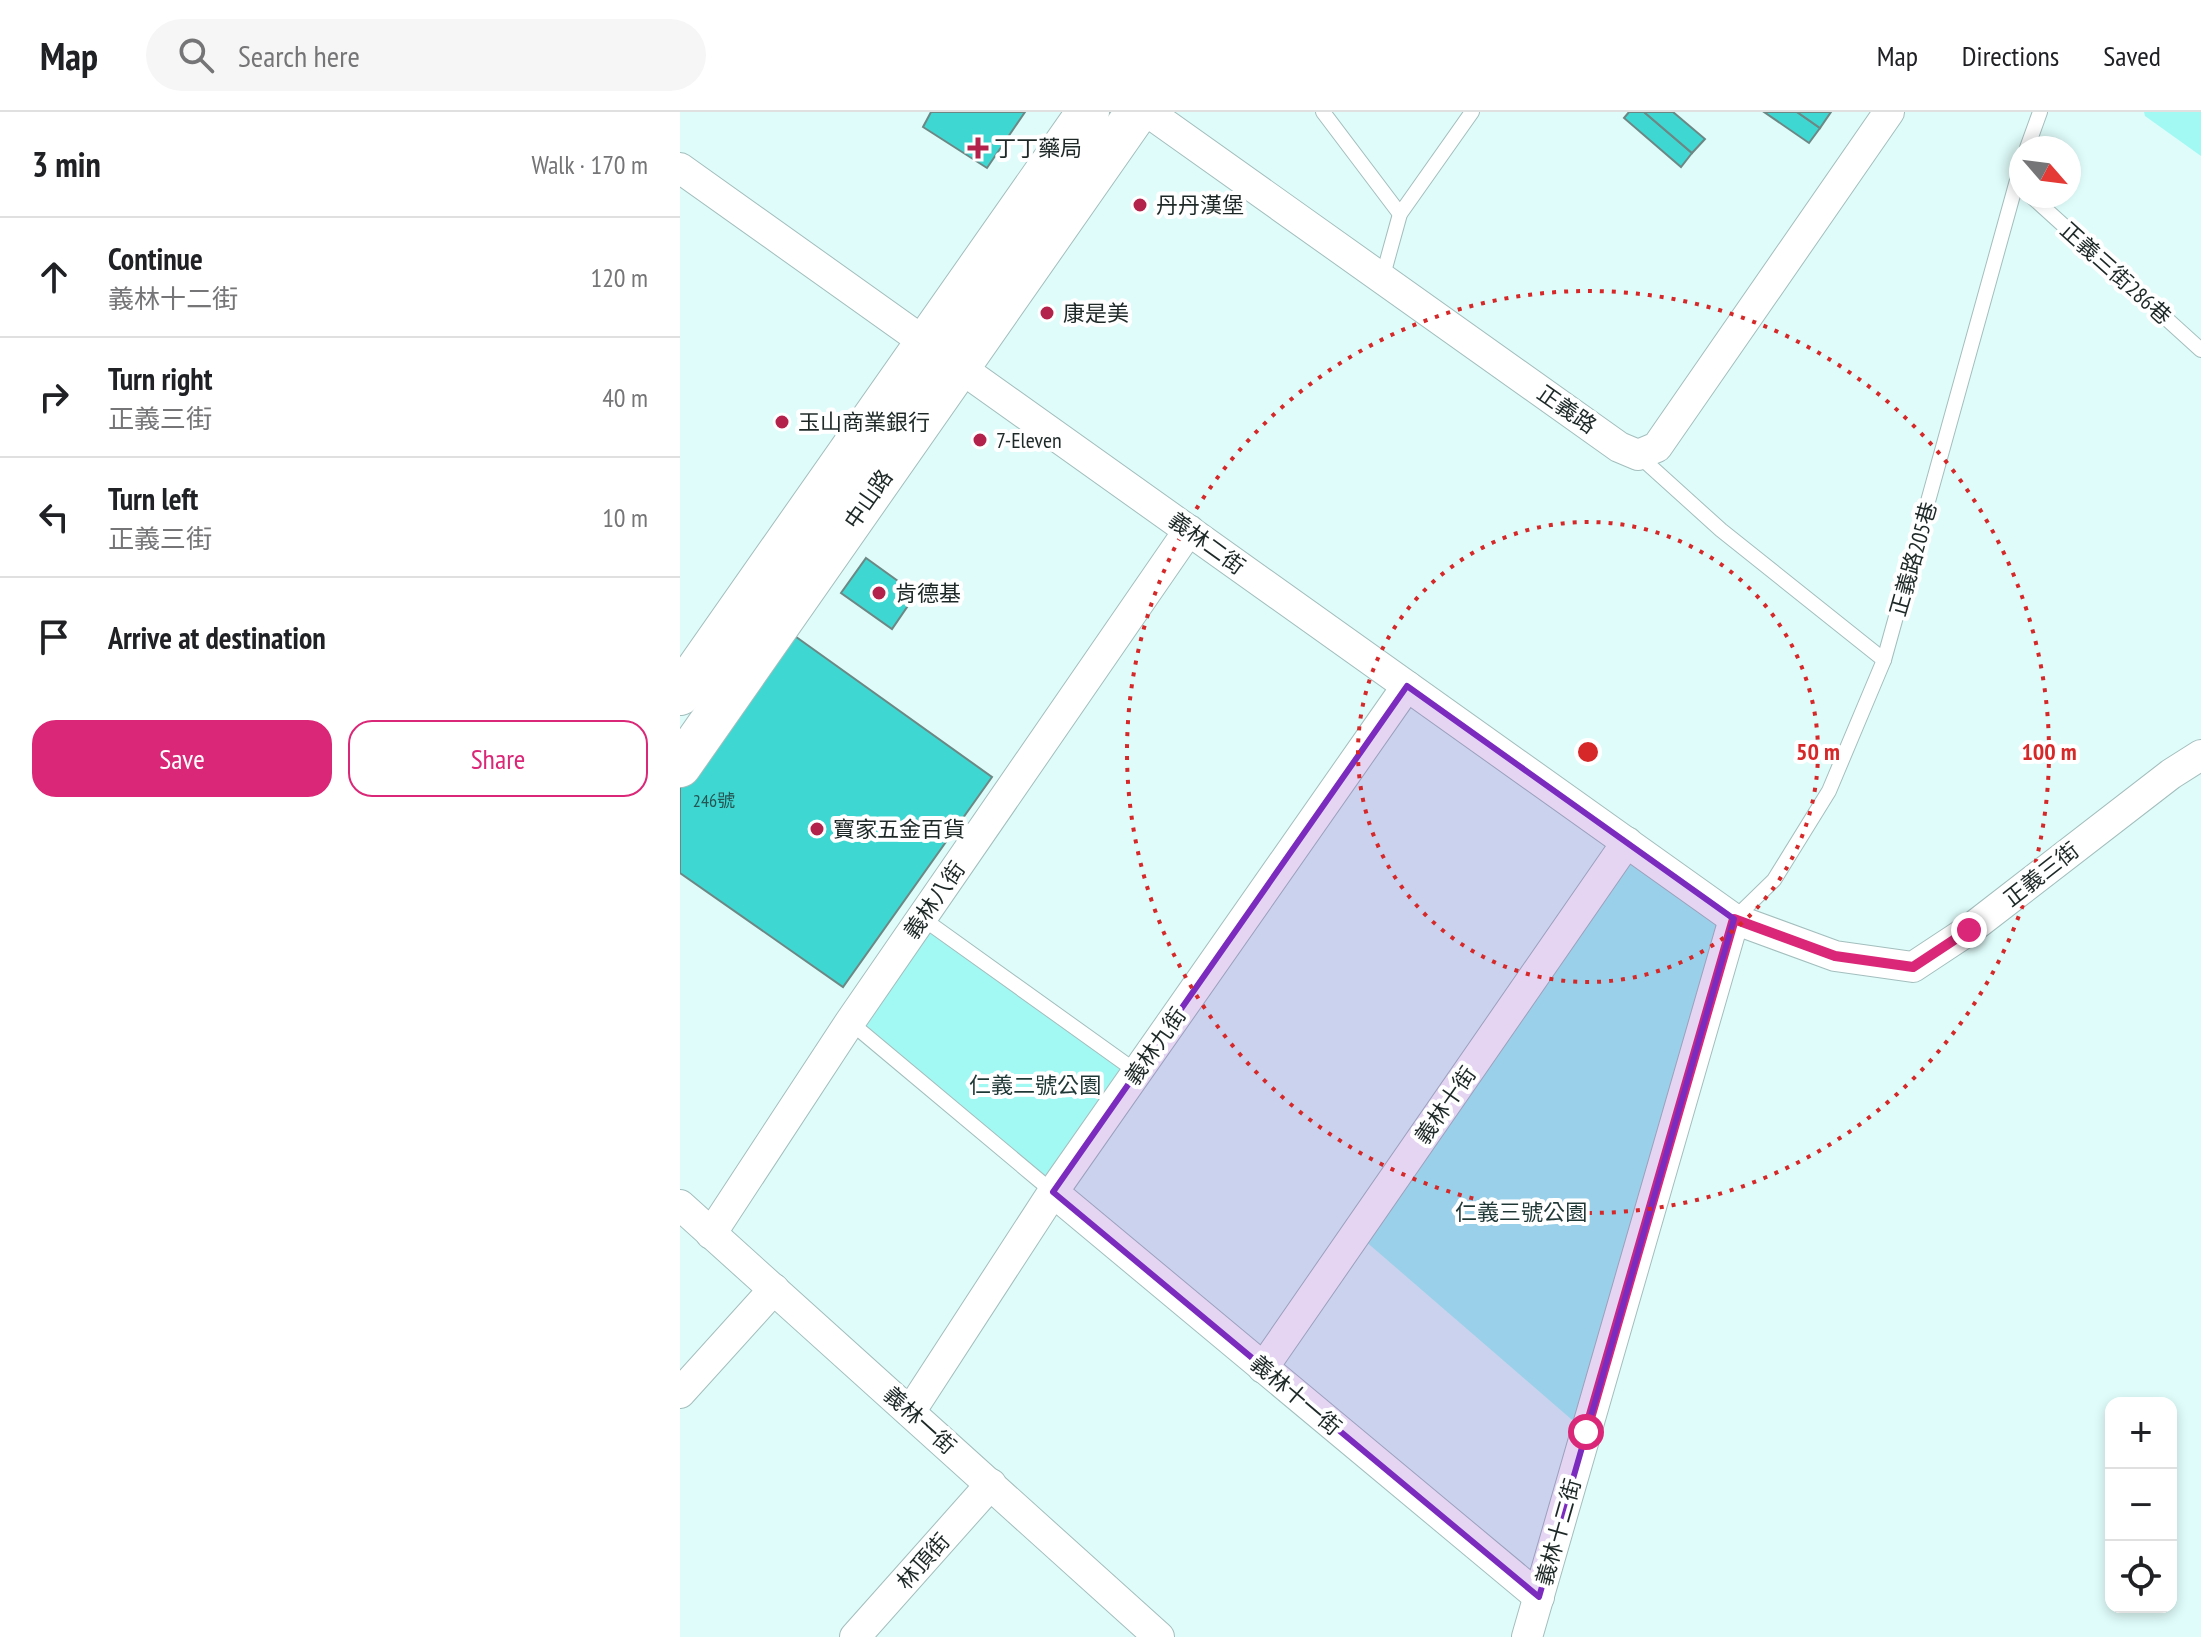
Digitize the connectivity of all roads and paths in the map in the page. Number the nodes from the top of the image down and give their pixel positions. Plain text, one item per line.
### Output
1 (1088, 112) edge
2 (1137, 112) edge
3 (1148, 112) edge
4 (1323, 112) edge
5 (1472, 112) edge
6 (1889, 112) edge
7 (2040, 112) edge
8 (2031, 136) edge
9 (680, 168) edge
10 (2011, 208) edge
11 (2044, 208) edge
12 (1400, 214) junction
13 (1382, 279) junction
14 (927, 343) junction
15 (2201, 350) edge
16 (961, 367) junction
17 (1638, 455) junction
18 (1189, 530) junction
19 (1884, 660) junction
20 (1407, 686) junction
21 (680, 694) edge
22 (2201, 755) edge
23 (680, 766) edge
24 (1627, 842) junction
25 (922, 918) junction
26 (1734, 919) junction
27 (850, 1022) junction
28 (1137, 1072) junction
29 (1053, 1192) junction
30 (680, 1205) edge
31 (711, 1234) junction
32 (774, 1289) junction
33 (1263, 1368) junction
34 (680, 1393) edge
35 (910, 1412) junction
36 (991, 1484) junction
37 (1539, 1597) junction
38 (855, 1637) edge
39 (1159, 1637) edge
40 (1527, 1637) edge

1 - 14 main road, 中山路
2 - 16 main road, 中山路
3 - 13 street, 正義路
4 - 12 lane
5 - 12 lane
6 - 17 street
7 - 8 lane
9 - 14 street, 義林二街
10 - 19 lane, 正義路205巷
11 - 15 lane, 正義三街286巷
12 - 13 lane
13 - 17 street, 正義路
14 - 16 street, 義林二街
14 - 21 main road, 中山路
16 - 18 street, 義林二街
16 - 23 main road, 中山路
17 - 19 lane
18 - 20 street, 義林二街
18 - 25 street, 義林八街
19 - 26 lane, 正義路205巷
20 - 24 street, 義林二街
20 - 28 street, 義林九街
22 - 26 street, 正義三街
24 - 26 street, 義林二街
24 - 33 street, 義林十街
25 - 27 street, 義林八街
25 - 28 lane
26 - 37 street, 義林十二街
27 - 29 lane
27 - 31 street, 義林八街
28 - 29 street, 義林九街
29 - 33 street, 義林十一街
29 - 35 street, 義林九街
30 - 31 street, 義林一街
31 - 32 street, 義林一街
32 - 34 street
32 - 35 street, 義林一街
33 - 37 street, 義林十一街
35 - 36 street, 義林一街
36 - 38 street, 林頂街
36 - 39 street, 義林一街
37 - 40 street, 義林十二街

